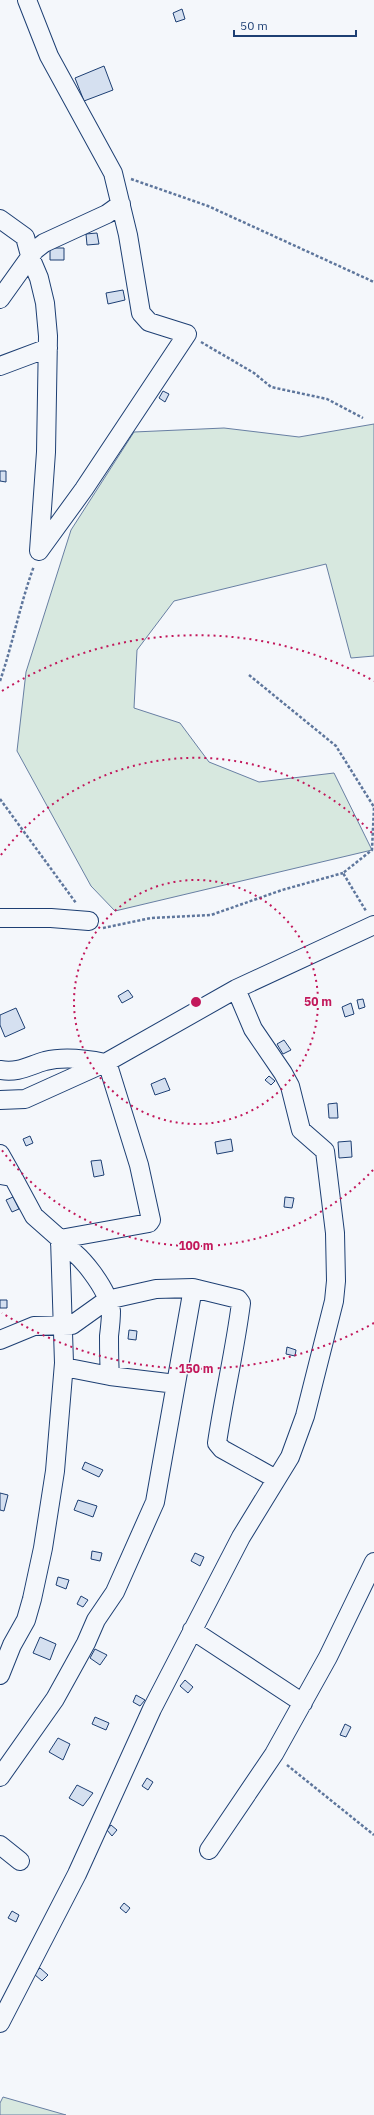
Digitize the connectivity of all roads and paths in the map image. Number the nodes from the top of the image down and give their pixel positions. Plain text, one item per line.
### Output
1 (27, 0) edge
2 (113, 173) junction
3 (121, 204) junction
4 (0, 219) edge
5 (31, 259) junction
6 (374, 282) edge
7 (0, 299) edge
8 (186, 334) junction
9 (48, 348) junction
10 (0, 366) edge
11 (363, 418) dead end
12 (39, 551) junction
13 (249, 675) dead end
14 (0, 681) edge
15 (0, 799) edge
16 (343, 873) junction
17 (0, 918) edge
18 (89, 921) junction
19 (372, 921) edge
20 (236, 989) junction
21 (106, 1063) junction
22 (0, 1070) edge
23 (0, 1100) edge
24 (0, 1154) edge
25 (6, 1176) edge
26 (60, 1241) junction
27 (193, 1288) junction
28 (107, 1300) junction
29 (63, 1327) junction
30 (0, 1340) edge
31 (64, 1367) junction
32 (110, 1376) junction
33 (176, 1384) junction
34 (276, 1479) junction
35 (374, 1562) edge
36 (192, 1630) junction
37 (0, 1675) edge
38 (303, 1703) junction
39 (274, 1754) junction
40 (0, 1777) edge
41 (374, 1835) edge
42 (0, 1845) edge
43 (209, 1850) dead end
44 (20, 1861) dead end
45 (0, 2023) edge

1 - 2 street
2 - 3 street
2 - 6 path
3 - 5 street
3 - 8 street
4 - 5 street
5 - 7 street
5 - 9 street
8 - 11 path
8 - 12 street
9 - 10 street
9 - 12 street
12 - 14 path
13 - 16 path
15 - 18 path
16 - 18 path
16 - 19 path
17 - 18 street
19 - 20 street
20 - 21 street
20 - 34 street
21 - 22 street
21 - 23 street
21 - 26 street
24 - 25 street
25 - 26 street
26 - 28 street
26 - 29 street
27 - 28 street
27 - 33 street
27 - 34 street
28 - 29 street
28 - 32 street
29 - 30 street
29 - 31 street
31 - 32 street
31 - 37 street
32 - 33 street
33 - 40 street
34 - 36 street
35 - 38 street
36 - 38 street
36 - 45 street
38 - 39 street
39 - 41 path
39 - 43 street
42 - 44 street

